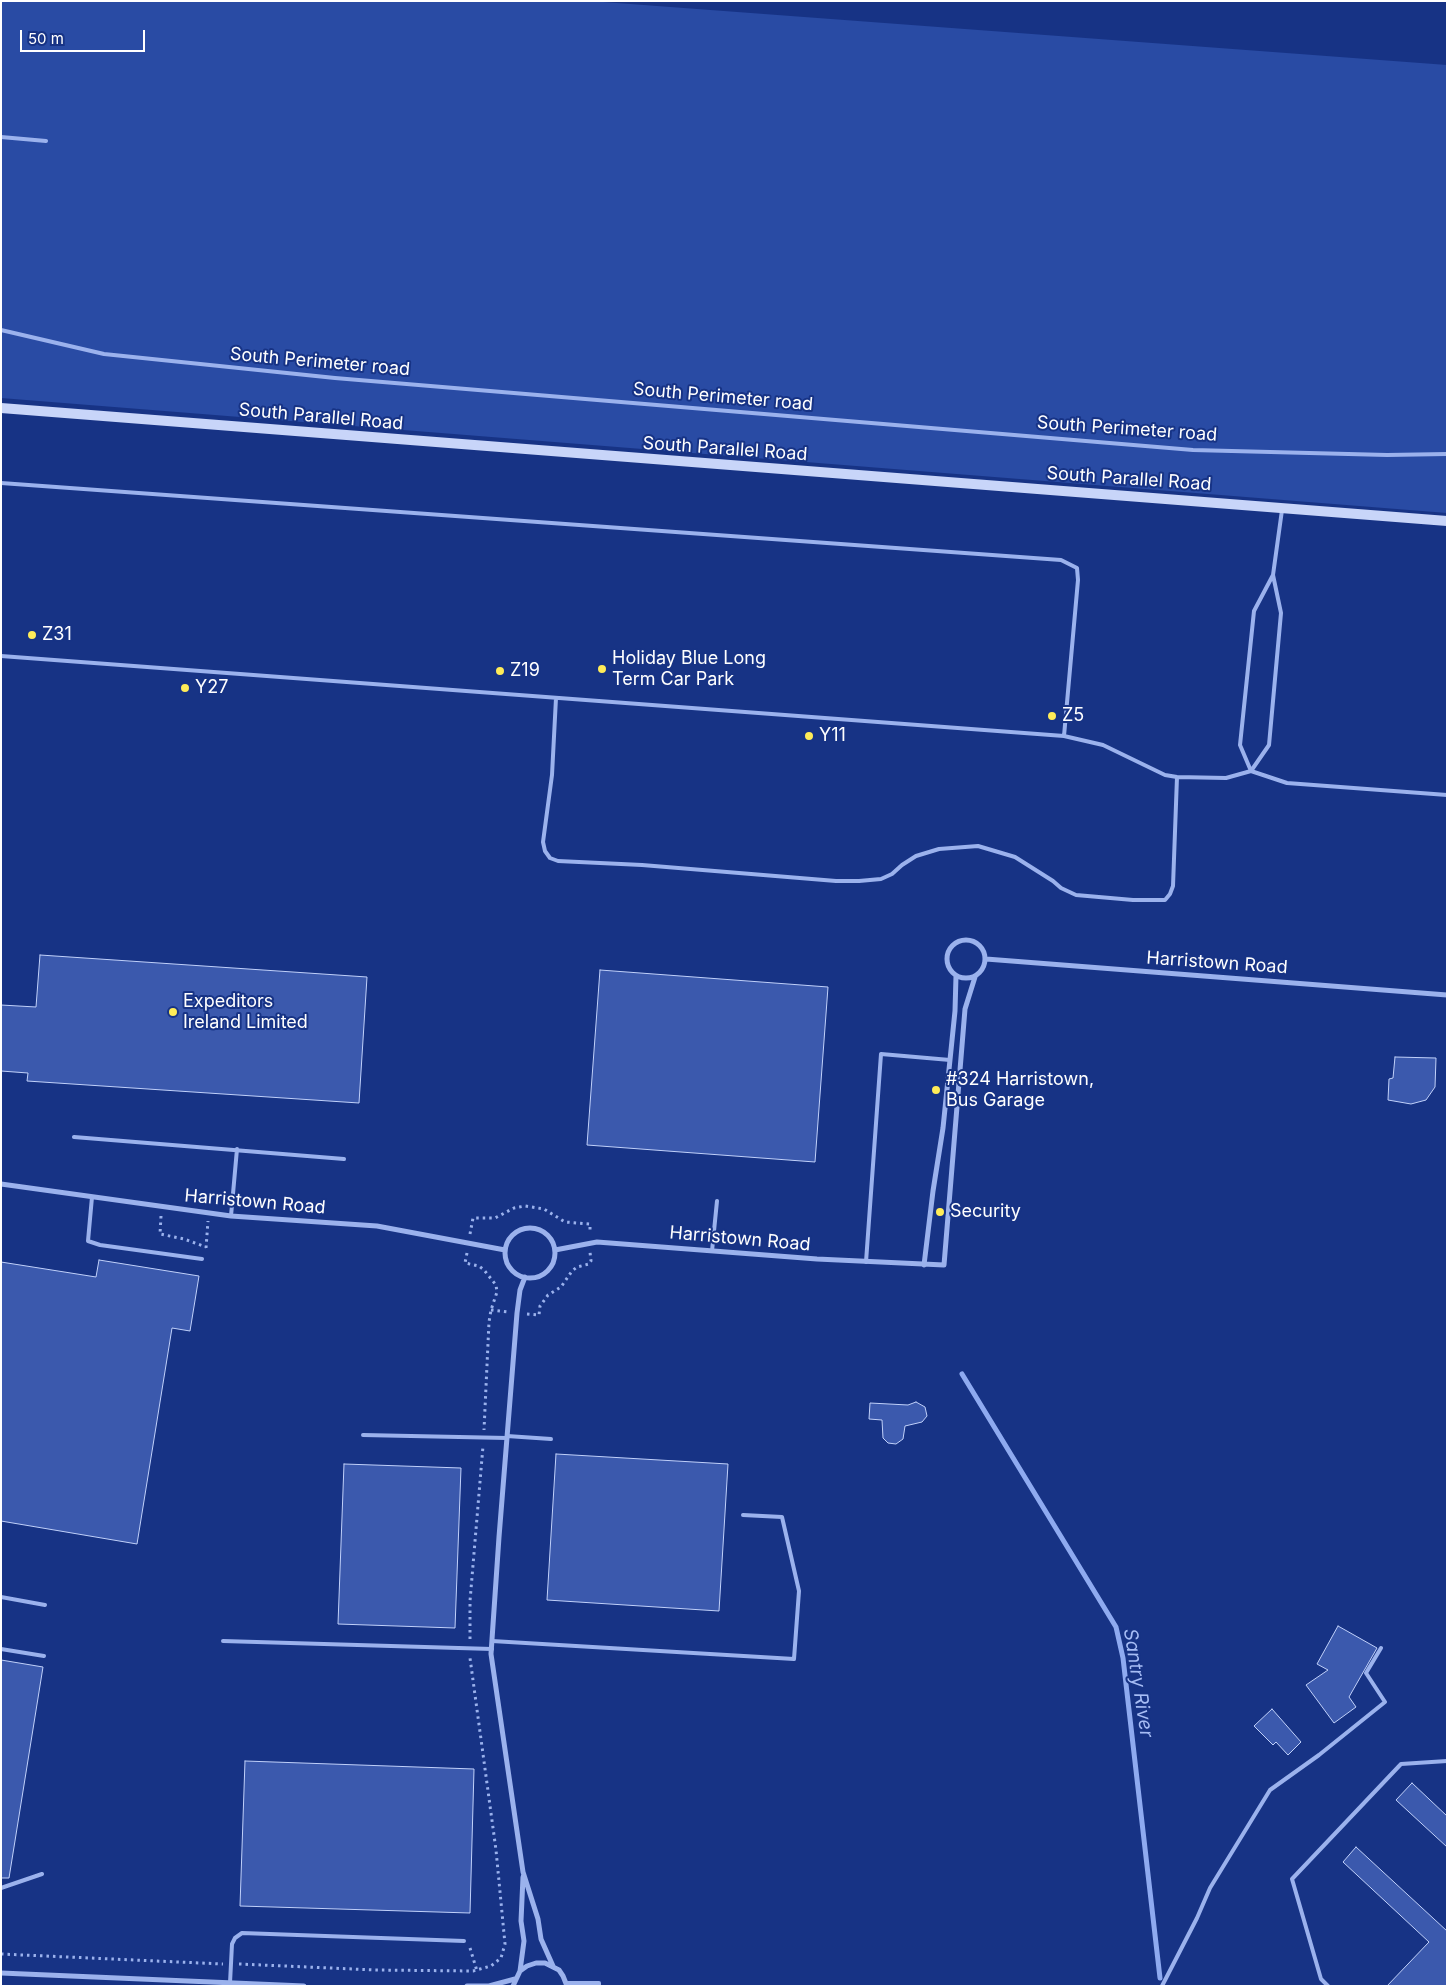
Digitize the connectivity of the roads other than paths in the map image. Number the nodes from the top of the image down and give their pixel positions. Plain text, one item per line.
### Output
1 (1, 137) edge
2 (46, 141) dead end
3 (1, 330) edge
4 (1, 408) edge
5 (1447, 454) edge
6 (1, 483) edge
7 (1282, 507) junction
8 (1447, 521) edge
9 (1273, 575) junction
10 (1, 656) edge
11 (556, 698) junction
12 (1064, 736) junction
13 (1251, 771) junction
14 (1177, 777) junction
15 (1447, 795) edge
16 (986, 959) junction
17 (956, 976) junction
18 (975, 977) junction
19 (1447, 995) edge
20 (950, 1060) junction
21 (74, 1137) dead end
22 (237, 1150) junction
23 (344, 1159) dead end
24 (1, 1184) edge
25 (92, 1197) junction
26 (717, 1201) dead end
27 (231, 1216) junction
28 (505, 1250) junction
29 (555, 1250) junction
30 (712, 1251) junction
31 (202, 1259) dead end
32 (866, 1262) junction
33 (924, 1265) junction
34 (525, 1277) junction
35 (363, 1435) dead end
36 (507, 1437) junction
37 (551, 1439) dead end
38 (743, 1514) dead end
39 (1, 1597) edge
40 (45, 1606) dead end
41 (492, 1641) junction
42 (224, 1642) dead end
43 (1381, 1648) dead end
44 (1, 1649) edge
45 (492, 1649) junction
46 (44, 1656) dead end
47 (1447, 1761) edge
48 (523, 1872) junction
49 (42, 1874) dead end
50 (1, 1888) edge
51 (464, 1941) road end
52 (553, 1966) junction
53 (520, 1971) junction
54 (1, 1973) edge
55 (515, 1979) junction
56 (230, 1983) junction
57 (566, 1984) edge
58 (304, 1986) edge
59 (467, 1986) edge
60 (513, 1986) edge
61 (600, 1986) edge
62 (1162, 1986) edge
63 (1328, 1986) edge

1 - 2 lane
3 - 5 lane, South Perimeter road
4 - 7 main road, South Parallel Road
6 - 12 lane
7 - 8 main road, South Parallel Road
7 - 9 lane
9 - 13 lane
9 - 13 lane
10 - 11 lane
11 - 12 lane
11 - 14 lane
12 - 14 lane
13 - 14 lane
13 - 15 lane
16 - 17 street
16 - 18 street, Harristown Road
16 - 19 street, Harristown Road
17 - 18 street
17 - 20 street
18 - 33 street, Harristown Road
20 - 32 lane
20 - 33 street
21 - 22 lane
22 - 23 lane
22 - 27 lane
24 - 25 street, Harristown Road
25 - 27 street, Harristown Road
25 - 31 lane
26 - 30 lane
27 - 28 street, Harristown Road
28 - 29 street
28 - 34 street
29 - 30 street, Harristown Road
29 - 34 street
30 - 32 street, Harristown Road
32 - 33 street, Harristown Road
34 - 36 street
35 - 36 lane
36 - 37 lane
36 - 41 street
38 - 41 lane
39 - 40 lane
41 - 45 street
42 - 45 lane
43 - 62 lane
44 - 46 lane
45 - 48 street
47 - 63 lane
48 - 52 street
48 - 53 street
49 - 50 lane
51 - 56 lane
52 - 53 street
52 - 57 street
53 - 55 street
54 - 56 street
55 - 59 street
55 - 60 street
56 - 58 street
57 - 61 lane

